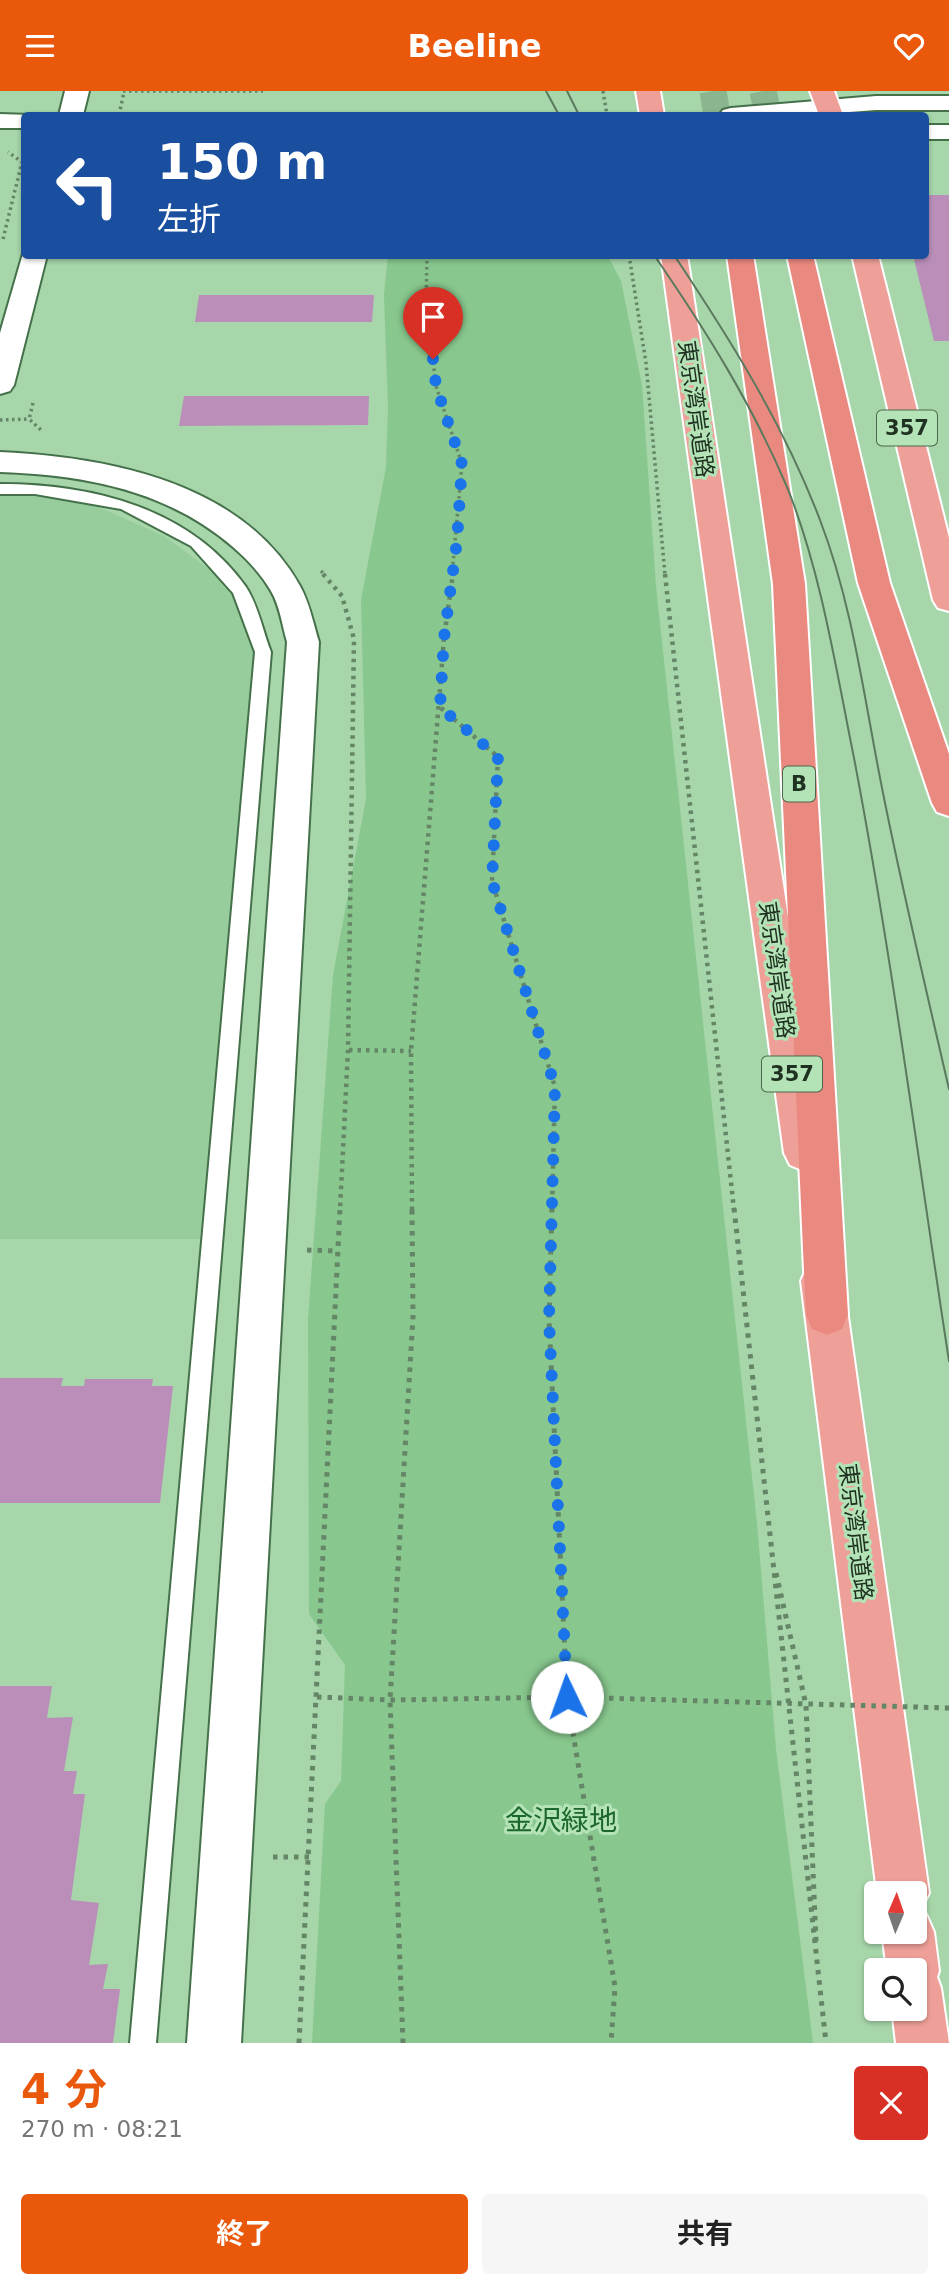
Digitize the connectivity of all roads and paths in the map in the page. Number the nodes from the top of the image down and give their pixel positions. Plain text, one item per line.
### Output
1 (76, 91) edge
2 (263, 91) edge
3 (603, 91) edge
4 (648, 91) edge
5 (123, 92) edge
6 (949, 103) edge
7 (827, 104) edge
8 (72, 112) edge
9 (120, 112) edge
10 (606, 112) edge
11 (652, 112) edge
12 (757, 112) edge
13 (12, 121) edge
14 (929, 132) edge
15 (949, 132) edge
16 (21, 161) edge
17 (21, 170) edge
18 (0, 250) edge
19 (33, 259) edge
20 (427, 259) edge
21 (630, 259) edge
22 (675, 259) edge
23 (741, 259) edge
24 (801, 259) edge
25 (866, 259) edge
26 (0, 385) edge
27 (29, 419) dead end
28 (0, 420) edge
29 (0, 462) edge
30 (0, 489) edge
31 (949, 600) edge
32 (440, 707) junction
33 (949, 803) edge
34 (348, 1050) dead end
35 (411, 1051) junction
36 (827, 1315) junction
37 (771, 1552) junction
38 (317, 1697) dead end
39 (567, 1697) junction
40 (390, 1700) junction
41 (806, 1705) junction
42 (949, 1708) edge
43 (901, 1881) edge
44 (818, 1985) junction
45 (919, 2021) edge
46 (143, 2043) edge
47 (214, 2043) edge
48 (403, 2043) edge
49 (611, 2043) edge
50 (826, 2043) edge
51 (922, 2043) edge

1 - 8 street
2 - 5 path
3 - 10 path
4 - 11 highway
5 - 9 path
6 - 7 street
7 - 12 street
13 - 16 path
14 - 15 street
17 - 18 path
19 - 26 street
20 - 32 path
21 - 37 path
22 - 36 highway, 東京湾岸道路 / 357
23 - 36 highway, B
24 - 33 highway
25 - 31 highway, 357
27 - 28 path
29 - 47 street
30 - 46 lane
32 - 35 path
32 - 39 path
34 - 35 path
35 - 40 path
36 - 43 highway, 東京湾岸道路 / 357
37 - 41 path
37 - 44 path
38 - 40 path
39 - 40 path
39 - 41 path, bridge
39 - 49 path
40 - 48 path
41 - 42 path, bridge
41 - 44 path
44 - 50 path
45 - 51 highway

